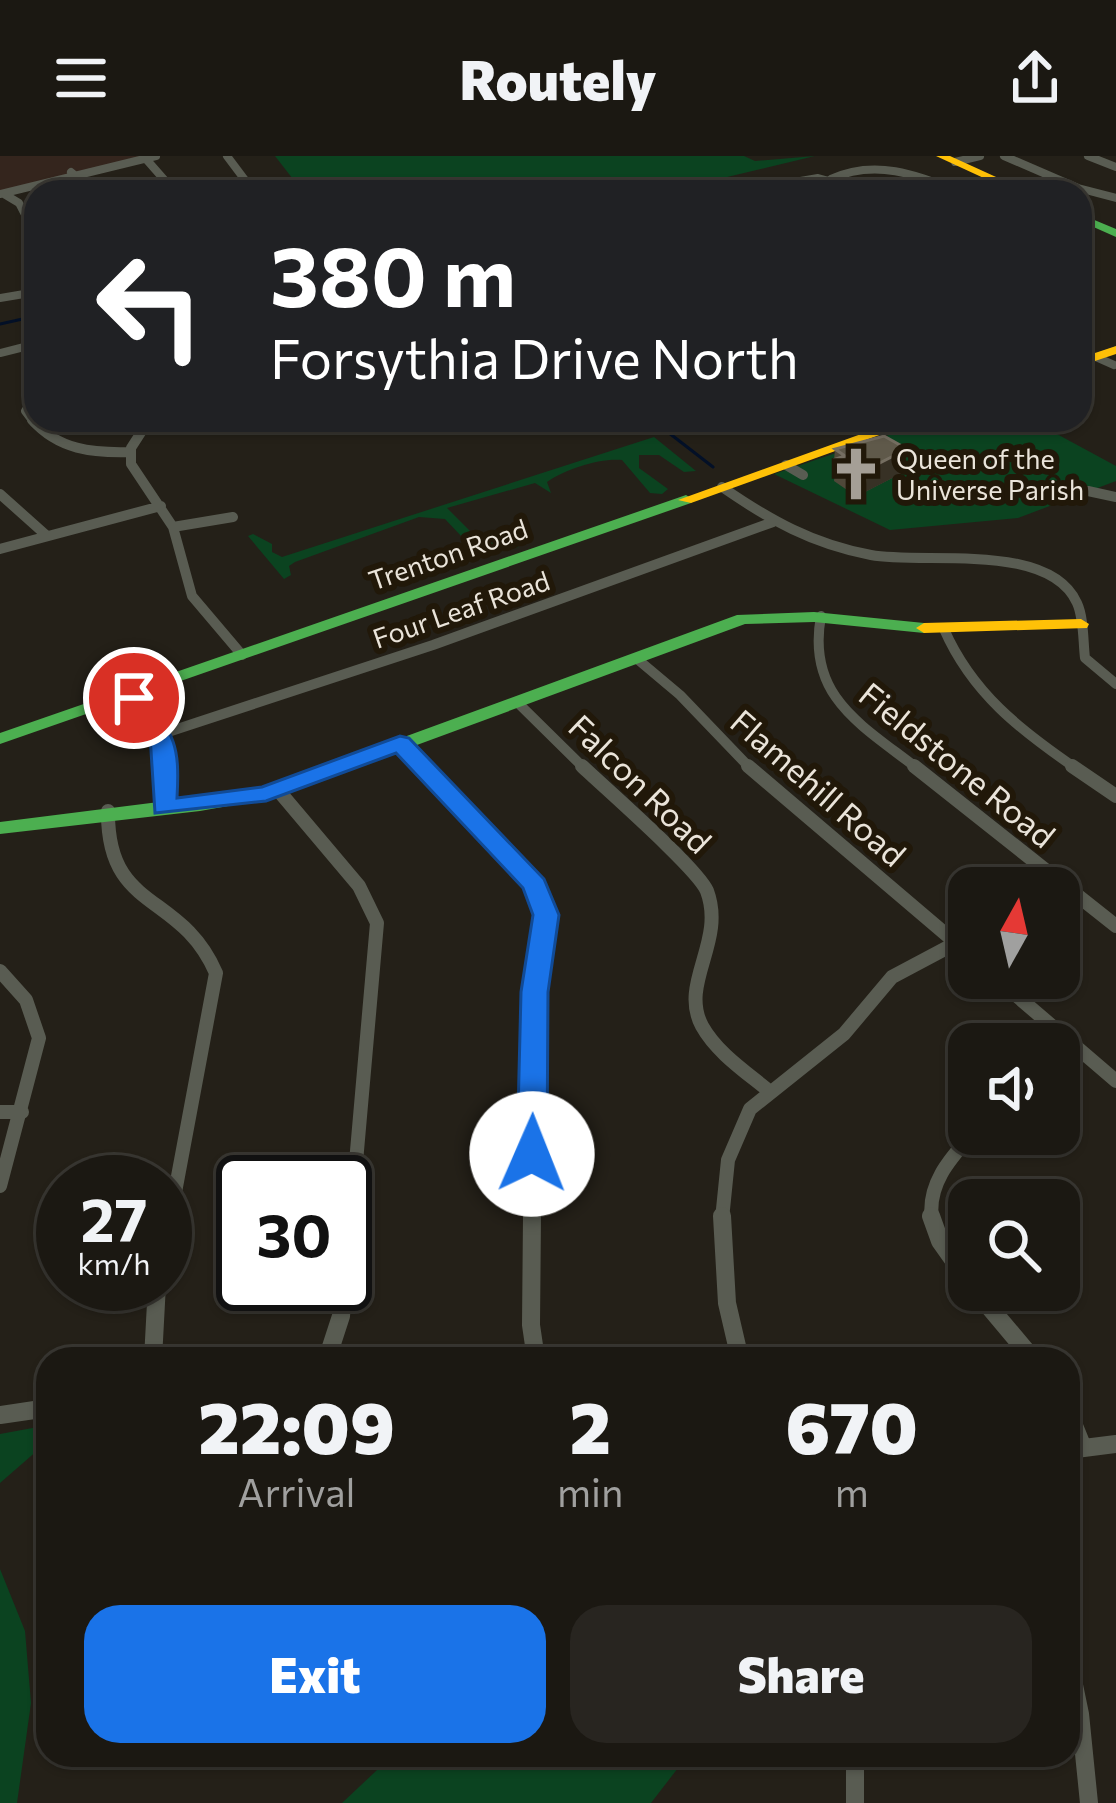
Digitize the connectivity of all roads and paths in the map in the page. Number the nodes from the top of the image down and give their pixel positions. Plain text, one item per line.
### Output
1 (980, 156) edge
2 (1004, 156) edge
3 (1088, 156) edge
4 (151, 157) edge
5 (948, 159) edge
6 (1116, 166) edge
7 (67, 170) dead end
8 (76, 176) junction
9 (831, 179) junction
10 (60, 180) edge
11 (81, 180) edge
12 (793, 180) edge
13 (834, 180) edge
14 (931, 180) edge
15 (990, 180) edge
16 (1060, 180) edge
17 (2, 194) edge
18 (24, 213) edge
19 (43, 432) edge
20 (141, 432) edge
21 (893, 432) edge
22 (130, 452) junction
23 (722, 487) junction
24 (1088, 491) dead end
25 (0, 494) edge
26 (1116, 497) edge
27 (161, 506) junction
28 (233, 517) dead end
29 (773, 522) junction
30 (173, 527) junction
31 (47, 536) junction
32 (0, 549) edge
33 (820, 616) junction
34 (1082, 624) junction
35 (944, 629) junction
36 (242, 655) junction
37 (635, 658) junction
38 (1116, 684) edge
39 (130, 694) junction
40 (518, 703) junction
41 (162, 734) junction
42 (0, 739) edge
43 (400, 743) junction
44 (278, 790) junction
45 (1116, 796) edge
46 (164, 807) junction
47 (108, 811) junction
48 (0, 828) edge
49 (1116, 926) edge
50 (948, 936) edge
51 (948, 954) edge
52 (0, 971) edge
53 (1020, 999) edge
54 (1084, 1054) junction
55 (1080, 1056) edge
56 (1116, 1081) edge
57 (769, 1090) junction
58 (0, 1112) edge
59 (22, 1112) junction
60 (182, 1155) edge
61 (358, 1155) edge
62 (953, 1155) edge
63 (0, 1186) edge
64 (948, 1253) edge
65 (156, 1311) edge
66 (342, 1311) edge
67 (993, 1311) edge
68 (154, 1347) edge
69 (331, 1347) edge
70 (534, 1347) edge
71 (737, 1347) edge
72 (1023, 1347) edge
73 (36, 1410) edge
74 (0, 1415) edge
75 (1116, 1444) edge
76 (1080, 1448) edge
77 (1080, 1714) edge
78 (855, 1767) edge
79 (855, 1803) edge
80 (1089, 1803) edge

1 - 5 street
2 - 16 street
3 - 6 street
4 - 8 street
5 - 15 main road
7 - 8 street
8 - 10 street
8 - 11 street
9 - 12 street
9 - 13 street
9 - 14 street
17 - 18 street
19 - 22 street
20 - 22 street
21 - 23 main road, Trenton Road
22 - 27 street
23 - 29 street
23 - 36 main road, Trenton Road
24 - 26 street
25 - 31 street
27 - 30 street
27 - 31 street
28 - 30 street
29 - 34 street
29 - 41 street, Four Leaf Road
30 - 36 street
31 - 32 street
33 - 35 main road
33 - 37 main road
33 - 49 street, Fieldstone Road
34 - 35 main road
34 - 38 street
35 - 45 street
36 - 39 main road, Trenton Road
37 - 40 main road
37 - 50 street, Flamehill Road
39 - 41 street
39 - 42 main road, Trenton Road
40 - 43 main road
40 - 57 street, Falcon Road
41 - 46 street
43 - 44 main road
43 - 70 street
44 - 46 main road
44 - 61 street
46 - 47 main road
47 - 48 main road
47 - 60 street
51 - 57 street
52 - 59 street
53 - 54 street
54 - 55 street
54 - 56 street
57 - 71 street
58 - 59 street
59 - 63 street
62 - 64 street
65 - 68 street
66 - 69 street
67 - 72 street
73 - 74 street
75 - 76 street
77 - 80 street
78 - 79 street

